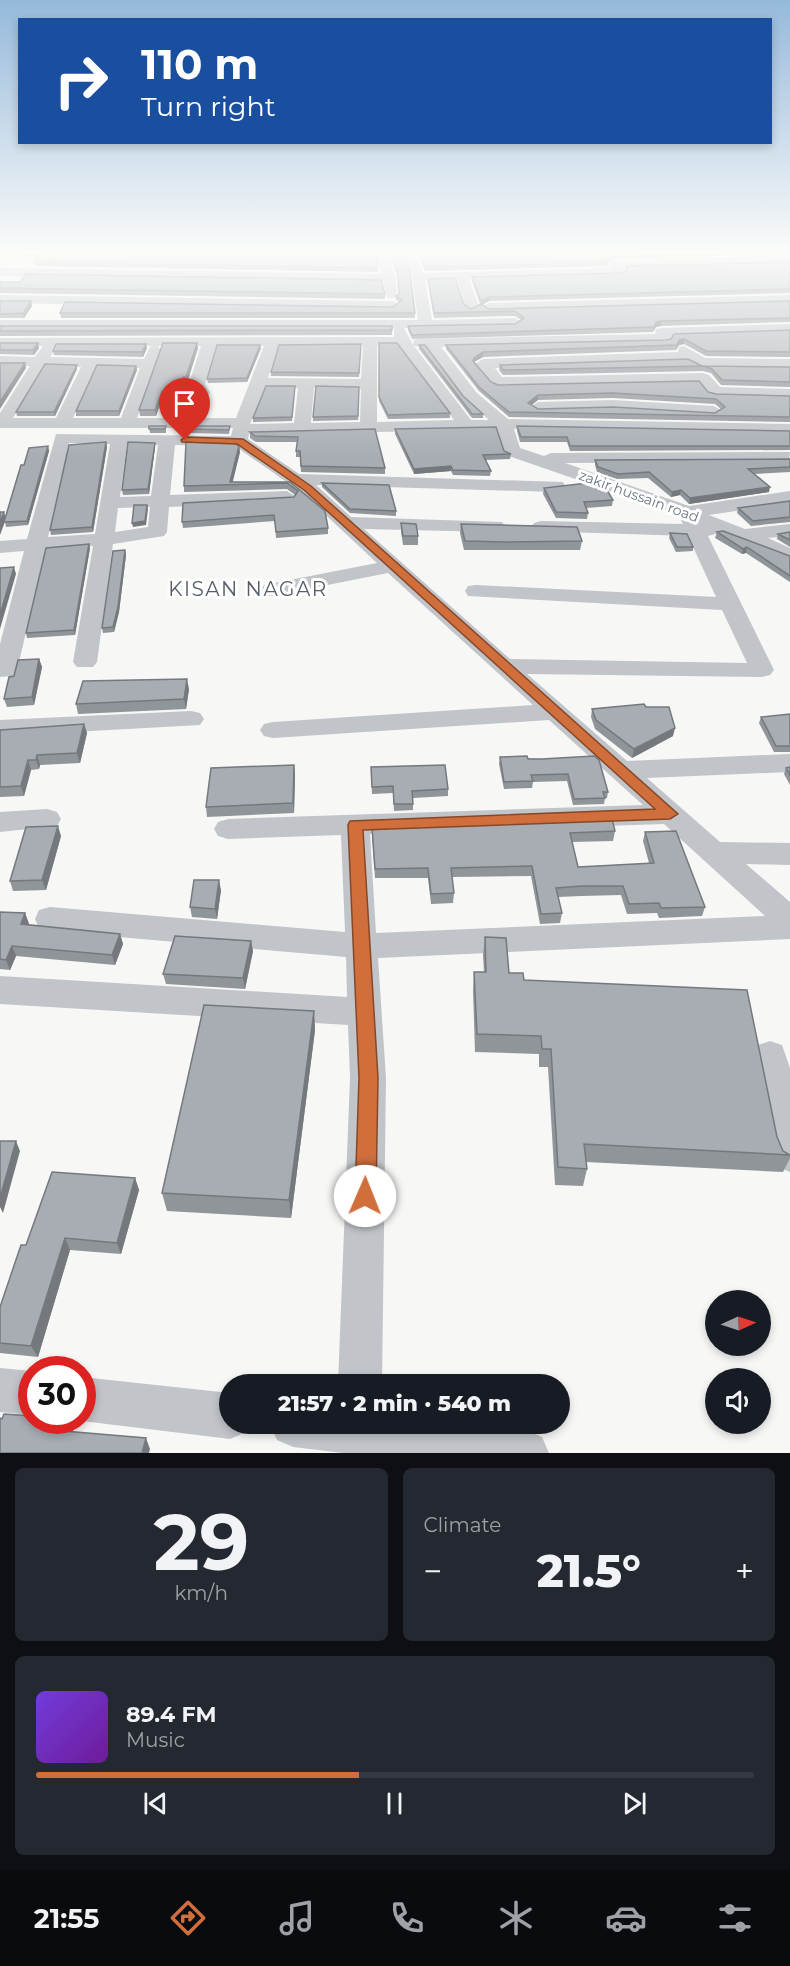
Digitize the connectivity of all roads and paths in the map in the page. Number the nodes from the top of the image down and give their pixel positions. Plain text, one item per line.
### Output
1 (397, 322) junction
2 (515, 322) joint
3 (569, 322) edge
4 (0, 324) edge
5 (426, 324) joint
6 (790, 328) edge
7 (273, 340) junction
8 (579, 340) junction
9 (158, 341) junction
10 (210, 341) junction
11 (370, 341) junction
12 (523, 341) junction
13 (0, 342) edge
14 (51, 342) junction
15 (403, 342) junction
16 (430, 343) junction
17 (706, 348) edge
18 (692, 356) junction
19 (589, 360) junction
20 (0, 361) edge
21 (41, 362) junction
22 (91, 363) junction
23 (150, 363) junction
24 (790, 364) edge
25 (599, 380) junction
26 (259, 383) junction
27 (306, 384) junction
28 (369, 384) junction
29 (202, 393) dead end
30 (790, 393) edge
31 (612, 405) junction
32 (1, 423) edge
33 (62, 423) junction
34 (465, 424) junction
35 (513, 424) junction
36 (368, 426) junction
37 (303, 428) junction
38 (759, 429) junction
39 (790, 429) edge
40 (241, 431) junction
41 (123, 432) junction
42 (167, 440) junction
43 (533, 458) junction
44 (790, 458) edge
45 (556, 486) edge
46 (290, 488) junction
47 (790, 497) edge
48 (160, 501) junction
49 (110, 503) junction
50 (693, 521) junction
51 (346, 523) junction
52 (790, 530) edge
53 (736, 532) junction
54 (104, 539) junction
55 (35, 544) junction
56 (0, 547) edge
57 (790, 555) edge
58 (392, 566) junction
59 (272, 590) dead end
60 (476, 591) dead end
61 (732, 604) junction
62 (85, 662) dead end
63 (502, 666) junction
64 (5, 671) dead end
65 (555, 712) junction
66 (191, 720) dead end
67 (0, 728) edge
68 (273, 730) dead end
69 (790, 763) edge
70 (621, 770) junction
71 (670, 814) junction
72 (47, 819) dead end
73 (0, 822) edge
74 (355, 825) junction
75 (228, 829) dead end
76 (714, 852) junction
77 (790, 854) edge
78 (50, 919) dead end
79 (790, 920) edge
80 (790, 927) edge
81 (361, 946) junction
82 (0, 990) edge
83 (363, 1012) junction
84 (770, 1056) dead end
85 (790, 1154) edge
86 (360, 1374) edge
87 (0, 1390) edge
88 (18, 1392) edge
89 (96, 1401) edge
90 (219, 1415) edge
91 (404, 1434) edge
92 (526, 1453) edge

1 - 4 street
1 - 5 street
1 - 15 street
2 - 5 street
2 - 12 street
3 - 8 street
6 - 8 street
7 - 10 street
7 - 11 street
7 - 26 street
8 - 12 street
8 - 19 street
9 - 10 street
9 - 14 street
9 - 23 street
10 - 29 street
11 - 15 street
11 - 28 street
12 - 16 street
13 - 14 street
14 - 21 street
15 - 16 street
15 - 34 street
16 - 35 street
17 - 18 street
18 - 19 street
18 - 24 street
19 - 25 street
19 - 25 street
20 - 21 street
21 - 22 street
21 - 32 street
22 - 23 street
22 - 33 street
23 - 41 street
25 - 30 street
25 - 31 street
26 - 27 street
26 - 40 street
27 - 28 street
27 - 37 street
28 - 36 street
31 - 35 street
31 - 38 street
32 - 33 street
33 - 41 street
34 - 35 street
34 - 36 street
35 - 38 street
35 - 43 street, zakir hussain road
36 - 37 street
37 - 40 street
38 - 39 street
38 - 44 street
40 - 41 street
40 - 42 street
40 - 46 street
41 - 42 street
41 - 49 street
41 - 55 street
42 - 48 street
43 - 44 street
43 - 50 street, zakir hussain road
45 - 46 street
46 - 48 street
46 - 51 street
47 - 50 street
48 - 49 street
48 - 54 street
49 - 54 street
50 - 51 street
50 - 53 street
50 - 61 street
51 - 58 street
52 - 53 street
53 - 57 street
54 - 55 street
54 - 62 street
55 - 56 street
55 - 64 street
58 - 59 street
58 - 63 street
60 - 61 street
61 - 63 street
63 - 65 street
65 - 68 street
65 - 70 street
66 - 67 street
69 - 70 street
70 - 71 street
71 - 74 street
71 - 76 street
72 - 73 street
74 - 75 street
74 - 81 street
76 - 77 street
76 - 79 street
78 - 81 street
80 - 81 street
81 - 83 street
82 - 83 street
83 - 86 street
84 - 85 street
87 - 88 street
89 - 90 street
91 - 92 street

